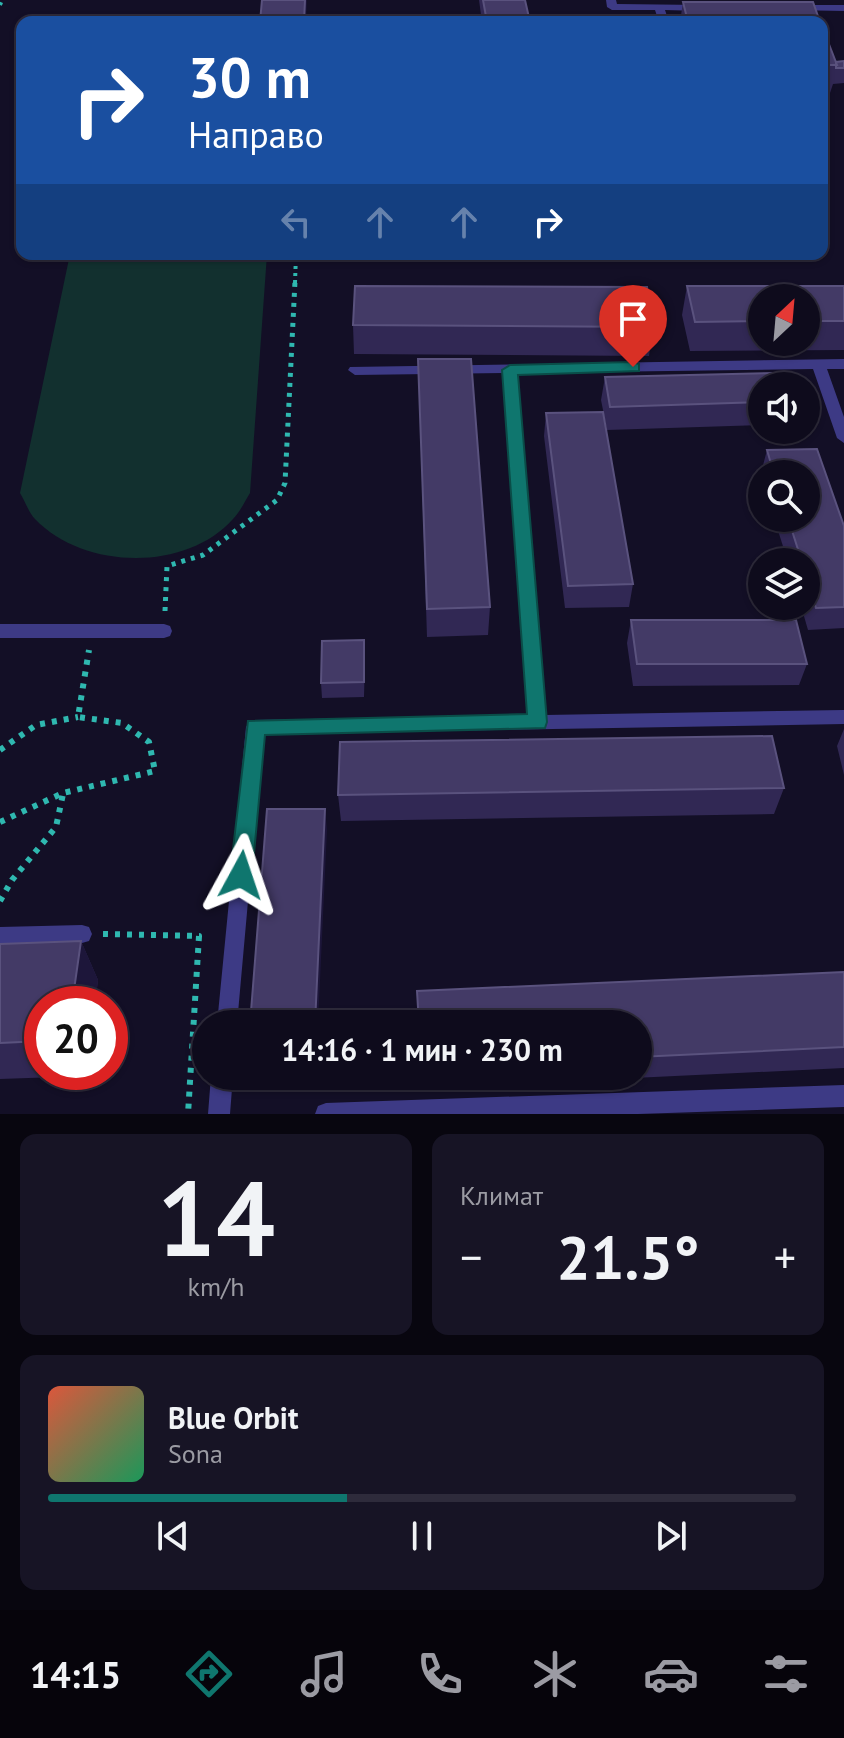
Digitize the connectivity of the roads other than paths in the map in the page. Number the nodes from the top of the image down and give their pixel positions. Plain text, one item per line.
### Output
1 (611, 0) edge
2 (659, 7) junction
3 (721, 8) edge
4 (782, 8) edge
5 (844, 8) edge
6 (662, 16) edge
7 (818, 364) junction
8 (844, 364) edge
9 (355, 370) dead end
10 (510, 370) junction
11 (844, 438) edge
12 (0, 631) edge
13 (164, 631) road end
14 (844, 717) edge
15 (537, 722) junction
16 (82, 934) road end
17 (0, 936) edge
18 (228, 1010) edge
19 (221, 1090) edge
20 (844, 1096) edge
21 (219, 1114) edge
22 (326, 1114) edge

1 - 2 lane
2 - 3 lane
2 - 6 lane
4 - 5 lane
7 - 8 lane
7 - 10 lane
7 - 11 lane
9 - 10 lane
10 - 15 lane
12 - 13 lane
14 - 15 lane
15 - 18 lane
16 - 17 lane
19 - 21 lane
20 - 22 lane

